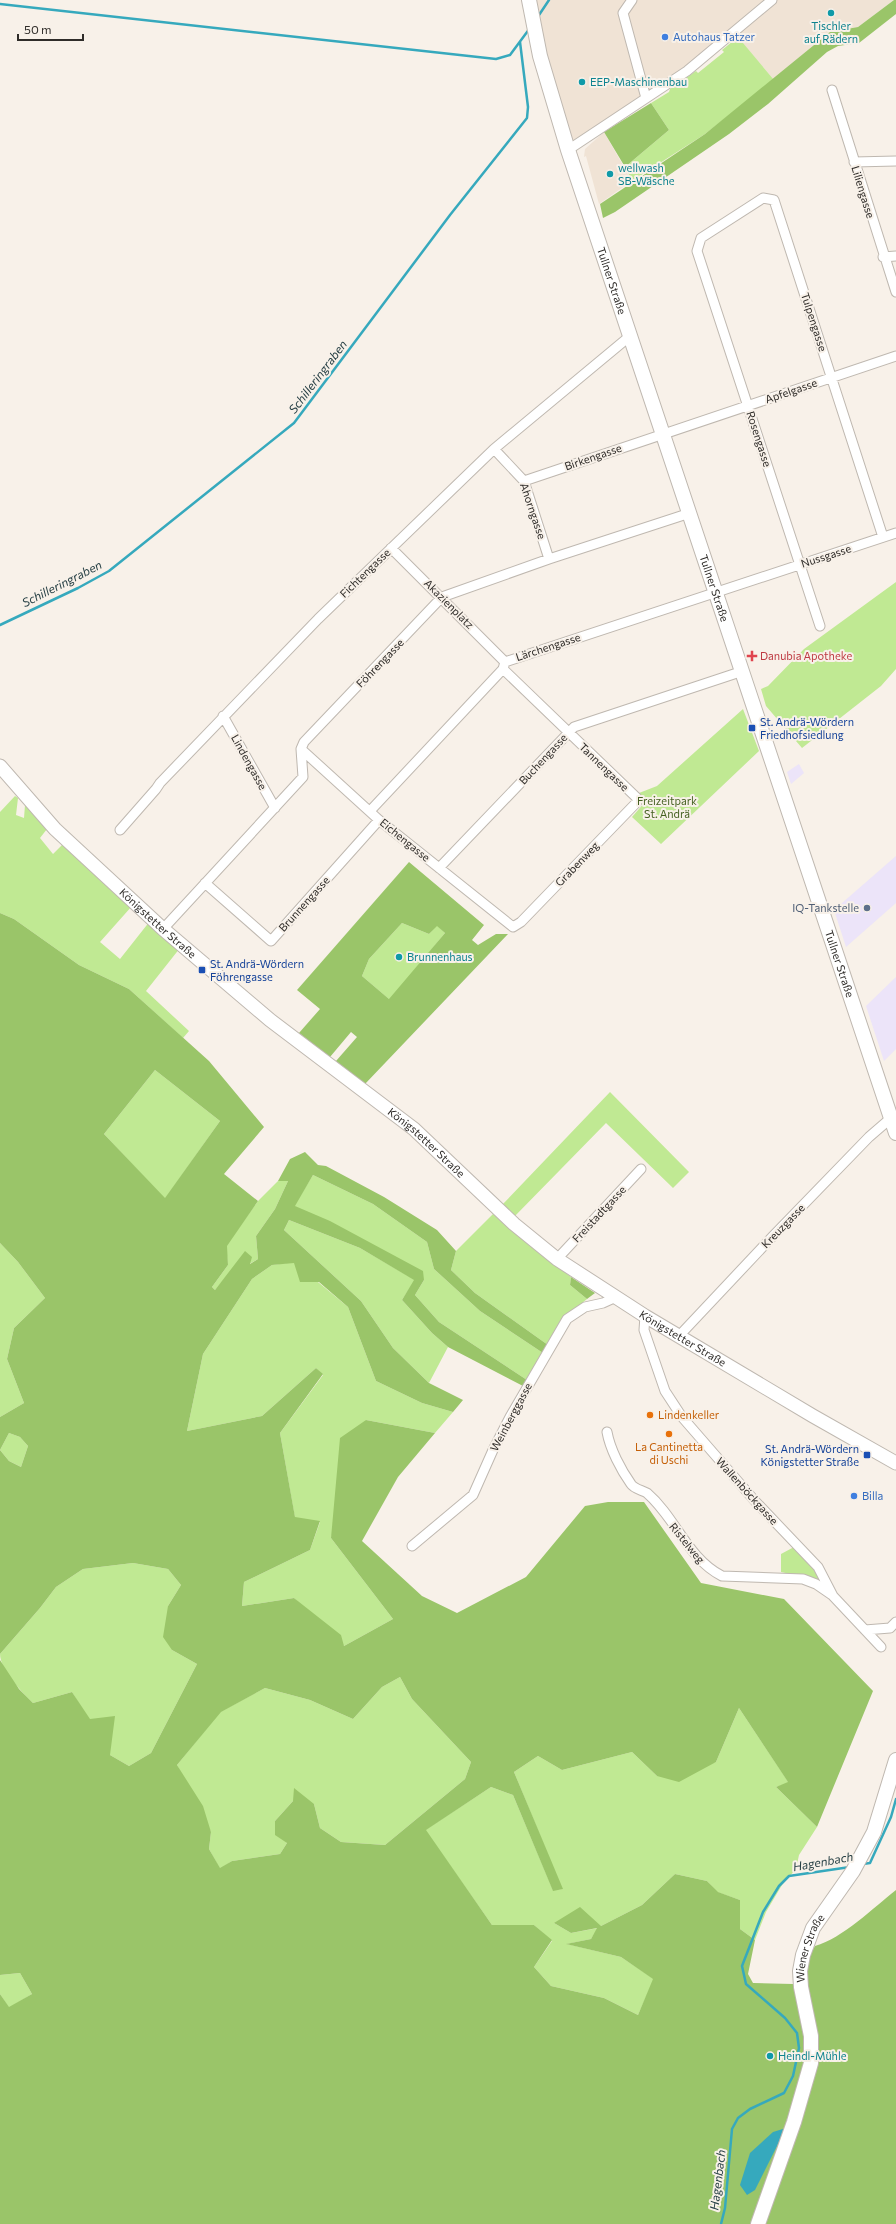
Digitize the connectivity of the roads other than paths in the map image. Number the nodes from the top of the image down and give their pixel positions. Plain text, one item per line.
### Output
1 (632, 0) edge
2 (772, 0) edge
3 (529, 5) edge
4 (832, 90) dead end
5 (646, 98) junction
6 (568, 150) junction
7 (896, 161) edge
8 (854, 162) junction
9 (697, 251) joint
10 (896, 256) edge
11 (883, 257) junction
12 (896, 292) edge
13 (630, 336) junction
14 (896, 356) edge
15 (832, 376) junction
16 (748, 406) junction
17 (663, 434) junction
18 (494, 449) junction
19 (524, 481) junction
20 (690, 513) junction
21 (896, 532) edge
22 (883, 537) junction
23 (391, 548) junction
24 (549, 559) junction
25 (800, 564) junction
26 (715, 592) junction
27 (442, 597) junction
28 (820, 626) dead end
29 (504, 665) junction
30 (743, 671) junction
31 (223, 716) junction
32 (568, 732) junction
33 (301, 749) junction
34 (0, 766) edge
35 (637, 798) joint
36 (275, 808) junction
37 (370, 811) junction
38 (379, 820) junction
39 (120, 830) dead end
40 (439, 868) junction
41 (205, 883) junction
42 (512, 927) joint
43 (163, 929) junction
44 (891, 1118) junction
45 (896, 1133) edge
46 (641, 1169) dead end
47 (557, 1259) junction
48 (614, 1298) junction
49 (645, 1316) junction
50 (678, 1337) junction
51 (607, 1432) dead end
52 (896, 1463) edge
53 (412, 1546) dead end
54 (833, 1596) junction
55 (894, 1628) edge
56 (865, 1630) junction
57 (881, 1647) dead end
58 (896, 1760) edge
59 (758, 2224) edge

1 - 5 street
2 - 5 street
3 - 6 main road, Tullner Straße
4 - 8 street, Liliengasse
5 - 6 street
6 - 13 main road, Tullner Straße
7 - 8 street
8 - 11 street, Liliengasse
9 - 15 street, Tulpengasse
9 - 16 street, Rosengasse
10 - 11 street
11 - 12 street, Liliengasse
13 - 17 main road, Tullner Straße
13 - 18 street, Fichtengasse
14 - 15 street, Apfelgasse
15 - 16 street, Apfelgasse
15 - 22 street, Tulpengasse
16 - 17 street, Apfelgasse
16 - 25 street, Rosengasse
17 - 19 street, Birkengasse
17 - 20 main road, Tullner Straße
18 - 19 street, Ahorngasse
18 - 23 street, Fichtengasse
19 - 24 street, Ahorngasse
20 - 24 street, Föhrengasse
20 - 26 main road, Tullner Straße
21 - 22 street, Nussgasse
22 - 25 street, Nussgasse
23 - 27 street, Akazienplatz
23 - 31 street, Fichtengasse
24 - 27 street, Föhrengasse
25 - 26 street, Nussgasse
25 - 28 street, Rosengasse
26 - 29 street, Lärchengasse
26 - 30 main road, Tullner Straße
27 - 29 street, Akazienplatz
27 - 33 street, Föhrengasse
29 - 32 street, Tannengasse
29 - 37 street, Lärchengasse
30 - 32 street, Buchengasse
30 - 44 main road, Tullner Straße
31 - 36 street, Lindengasse
31 - 39 street, Fichtengasse
32 - 35 street, Tannengasse
32 - 40 street, Buchengasse
33 - 36 street
33 - 37 street, Eichengasse
34 - 43 main road, Königstetter Straße
35 - 42 street, Grabenweg
36 - 41 street
37 - 38 street, Eichengasse
38 - 40 street, Eichengasse
38 - 41 street, Brunnengasse
40 - 42 street, Eichengasse
41 - 43 street
43 - 47 main road, Königstetter Straße
44 - 45 main road, Tullner Straße
44 - 50 street, Kreuzgasse
46 - 47 street, Freistadtgasse
47 - 48 main road, Königstetter Straße
48 - 49 main road, Königstetter Straße
48 - 53 street, Weinberggasse
49 - 50 main road, Königstetter Straße
49 - 54 street, Wallenböckgasse
50 - 52 main road, Königstetter Straße
51 - 54 street, Ristelweg
54 - 56 street, Wallenböckgasse
55 - 56 street
56 - 57 street, Wallenböckgasse
58 - 59 main road, Wiener Straße

